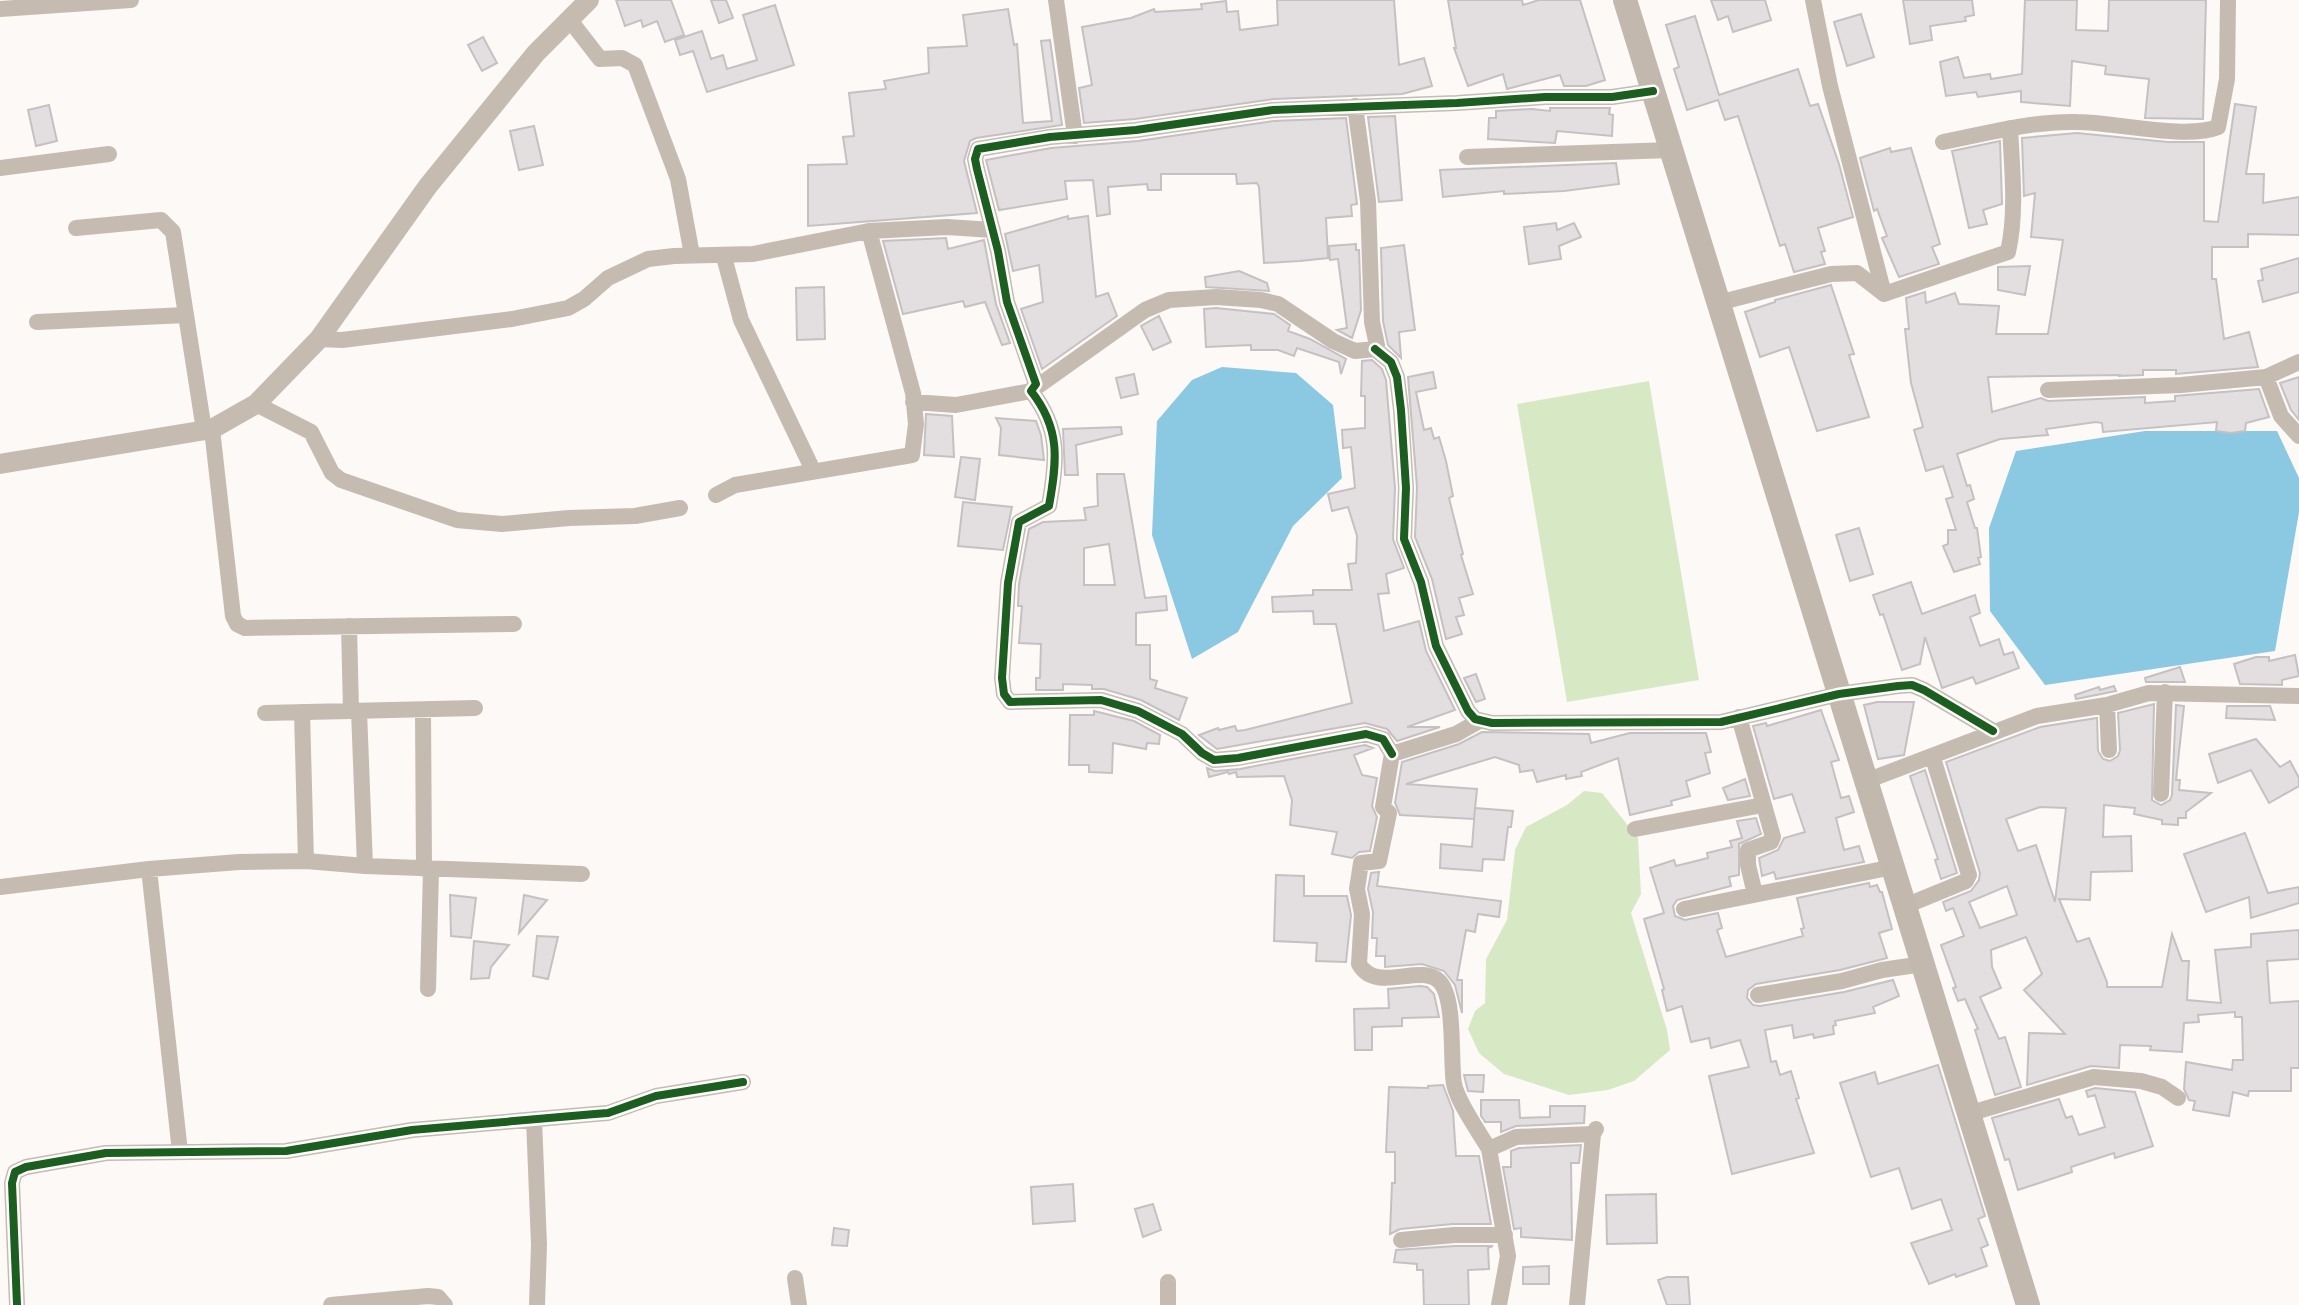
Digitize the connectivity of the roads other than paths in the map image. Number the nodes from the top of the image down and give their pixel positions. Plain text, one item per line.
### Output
1 (131, 0) edge
2 (589, 0) edge
3 (1056, 0) edge
4 (1625, 0) edge
5 (1813, 0) edge
6 (2228, 0) edge
7 (0, 9) edge
8 (569, 19) junction
9 (1653, 91) junction
10 (1355, 106) junction
11 (2010, 128) junction
12 (1075, 136) junction
13 (1943, 142) dead end
14 (1671, 150) junction
15 (109, 154) dead end
16 (1467, 157) dead end
17 (0, 168) edge
18 (76, 228) dead end
19 (993, 230) junction
20 (869, 231) junction
21 (692, 255) junction
22 (724, 257) junction
23 (1884, 294) junction
24 (1718, 303) junction
25 (186, 315) junction
26 (37, 322) dead end
27 (319, 339) junction
28 (1375, 349) junction
29 (2299, 362) edge
30 (2266, 377) junction
31 (2048, 390) dead end
32 (1031, 391) junction
33 (913, 402) junction
34 (256, 404) junction
35 (208, 429) junction
36 (2299, 436) edge
37 (0, 464) edge
38 (810, 464) dead end
39 (716, 495) dead end
40 (680, 508) dead end
41 (514, 624) dead end
42 (349, 626) junction
43 (2165, 692) junction
44 (1839, 694) junction
45 (2299, 696) edge
46 (2107, 705) junction
47 (475, 708) dead end
48 (423, 710) junction
49 (355, 711) junction
50 (302, 712) junction
51 (265, 713) dead end
52 (1739, 717) junction
53 (1479, 721) junction
54 (1993, 731) junction
55 (2109, 750) dead end
56 (1392, 754) junction
57 (1933, 758) junction
58 (1866, 781) junction
59 (2161, 794) dead end
60 (1763, 805) junction
61 (1635, 829) dead end
62 (306, 861) junction
63 (365, 866) junction
64 (1893, 867) junction
65 (149, 869) junction
66 (427, 869) junction
67 (582, 874) dead end
68 (0, 887) edge
69 (1755, 894) junction
70 (1905, 906) junction
71 (1684, 909) dead end
72 (1923, 964) junction
73 (428, 989) dead end
74 (1758, 995) dead end
75 (743, 1082) dead end
76 (2178, 1098) dead end
77 (1971, 1113) junction
78 (534, 1119) junction
79 (1489, 1149) junction
80 (180, 1152) junction
81 (1505, 1235) junction
82 (1401, 1240) dead end
83 (795, 1278) dead end
84 (1168, 1282) dead end
85 (17, 1305) edge
86 (331, 1305) edge
87 (445, 1305) edge
88 (537, 1305) edge
89 (799, 1305) edge
90 (1168, 1305) edge
91 (1499, 1305) edge
92 (1577, 1305) edge
93 (2028, 1305) edge

1 - 7 street
2 - 8 street
3 - 12 street
4 - 9 main road
5 - 23 street
6 - 11 street
8 - 21 street
8 - 27 street
9 - 10 street
9 - 14 main road
10 - 12 street
10 - 28 street
11 - 13 street
11 - 23 street
12 - 19 street
14 - 16 street
14 - 24 main road
15 - 17 street
18 - 25 street
19 - 20 street
19 - 32 street
20 - 22 street
20 - 33 street
21 - 22 street
21 - 27 street
22 - 38 street
23 - 24 street
24 - 44 main road
25 - 26 street
25 - 35 street
27 - 34 street
28 - 32 street
28 - 53 street
29 - 30 street
30 - 31 street
30 - 36 street
32 - 33 street
32 - 56 street
33 - 39 street
34 - 35 street
34 - 40 street
35 - 37 street
35 - 42 street
41 - 42 street
42 - 49 street
43 - 45 street
43 - 46 street
43 - 59 street
44 - 52 street
44 - 54 street
44 - 58 main road
46 - 54 street
46 - 55 street
47 - 48 street
48 - 49 street
48 - 66 street
49 - 50 street
49 - 63 street
50 - 51 street
50 - 62 street
52 - 53 street
52 - 60 street
53 - 56 street
54 - 57 street
56 - 79 street
57 - 58 street
57 - 70 street
58 - 64 main road
60 - 61 street
60 - 69 street
62 - 63 street
62 - 65 street
63 - 66 street
64 - 69 street
64 - 70 main road
65 - 68 street
65 - 80 street
66 - 67 street
66 - 73 street
69 - 71 street
70 - 72 main road
72 - 74 street
72 - 77 main road
75 - 78 street
76 - 77 street
77 - 93 main road
78 - 80 street
78 - 88 street
79 - 81 street
79 - 92 street
80 - 85 street
81 - 82 street
81 - 91 street
83 - 89 street
84 - 90 street
86 - 87 street

